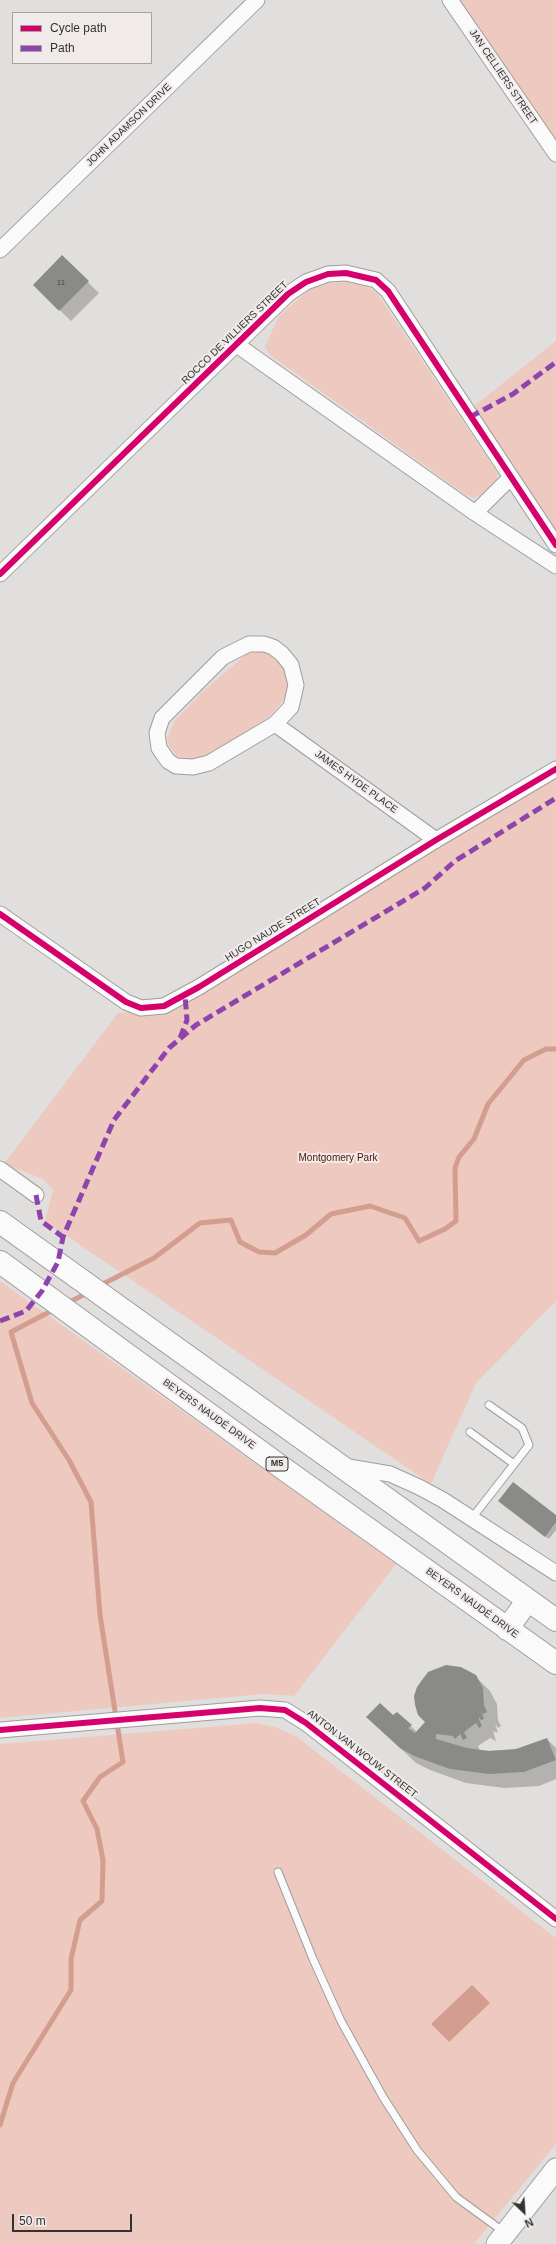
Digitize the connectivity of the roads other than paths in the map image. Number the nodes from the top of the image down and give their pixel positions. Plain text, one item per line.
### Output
1 (257, 0) edge
2 (450, 0) edge
3 (556, 154) edge
4 (0, 250) edge
5 (237, 345) junction
6 (510, 478) junction
7 (475, 513) junction
8 (556, 545) edge
9 (556, 566) edge
10 (0, 574) edge
11 (275, 724) junction
12 (556, 769) edge
13 (436, 840) junction
14 (0, 914) edge
15 (0, 1169) edge
16 (36, 1195) dead end
17 (0, 1222) edge
18 (0, 1262) edge
19 (489, 1405) dead end
20 (470, 1432) dead end
21 (514, 1464) junction
22 (340, 1465) junction
23 (472, 1518) junction
24 (427, 1528) junction
25 (407, 1556) junction
26 (555, 1570) edge
27 (528, 1600) junction
28 (556, 1620) edge
29 (507, 1629) junction
30 (556, 1663) edge
31 (0, 1730) edge
32 (278, 1872) dead end
33 (556, 1919) edge
34 (556, 2169) edge
35 (501, 2239) edge

1 - 4 street, JOHN ADAMSON DRIVE
2 - 3 street, JAN CELLIERS STREET
5 - 6 street, ROCCO DE VILLIERS STREET
5 - 7 street, ROCCO DE VILLIERS STREET
5 - 10 street, ROCCO DE VILLIERS STREET
6 - 7 street
6 - 8 street, ROCCO DE VILLIERS STREET
7 - 9 street, ROCCO DE VILLIERS STREET
11 - 11 street
11 - 13 street, JAMES HYDE PLACE
12 - 13 street, HUGO NAUDE STREET
13 - 14 street, HUGO NAUDE STREET
15 - 16 street
17 - 22 main road
18 - 25 main road, BEYERS NAUDÉ DRIVE / M5
19 - 21 lane
20 - 21 lane
21 - 23 lane
22 - 23 street
22 - 24 main road
23 - 26 street
24 - 25 main road
24 - 27 main road
25 - 29 main road, BEYERS NAUDÉ DRIVE / M5
27 - 28 main road
27 - 29 main road
29 - 30 main road, BEYERS NAUDÉ DRIVE / M5
31 - 33 street, ANTON VAN WOUW STREET
32 - 35 lane
34 - 35 main road

